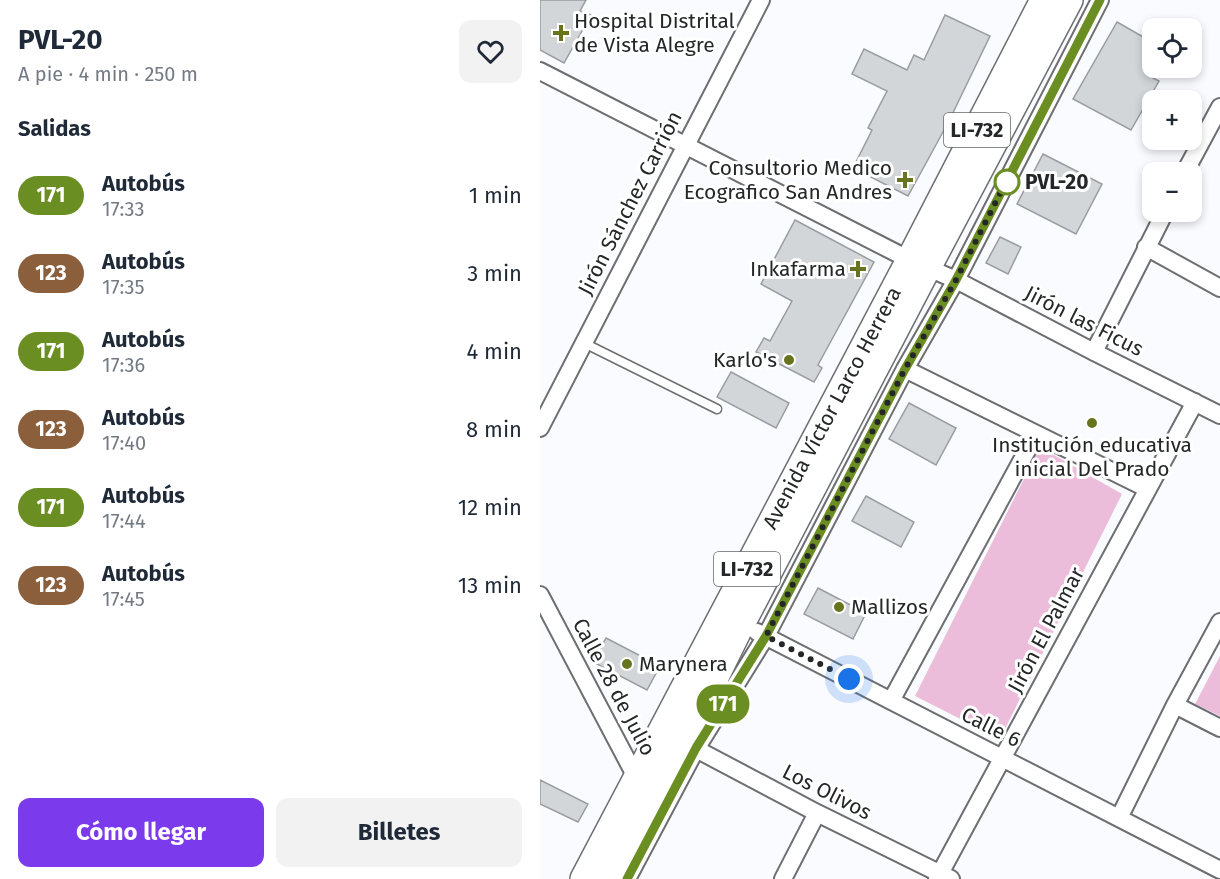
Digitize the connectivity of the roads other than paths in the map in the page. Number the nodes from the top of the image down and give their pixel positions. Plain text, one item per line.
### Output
1 (761, 0) edge
2 (1044, 0) edge
3 (1069, 0) edge
4 (1100, 0) edge
5 (540, 71) edge
6 (1220, 107) edge
7 (686, 145) junction
8 (1190, 162) edge
9 (1160, 222) edge
10 (1146, 248) junction
11 (918, 264) junction
12 (956, 280) junction
13 (1220, 288) edge
14 (584, 343) junction
15 (1094, 352) junction
16 (905, 369) junction
17 (1195, 402) junction
18 (717, 409) dead end
19 (1220, 415) edge
20 (540, 428) edge
21 (1036, 434) junction
22 (1148, 489) junction
23 (540, 595) edge
24 (1220, 622) edge
25 (741, 624) junction
26 (766, 636) junction
27 (891, 701) junction
28 (1175, 705) junction
29 (1220, 728) edge
30 (689, 746) junction
31 (1002, 758) junction
32 (647, 785) junction
33 (817, 813) junction
34 (1119, 818) junction
35 (1220, 870) edge
36 (943, 877) edge
37 (584, 879) edge
38 (612, 879) edge
39 (627, 879) edge
40 (783, 879) edge

1 - 7 street, Jirón Sánchez Carrión
2 - 11 main road, Avenida Víctor Larco Herrera / LI-732
3 - 11 main road, Avenida Víctor Larco Herrera / LI-732
4 - 12 street, Avenida Víctor Larco Herrera
5 - 7 street, Jirón las Ficus
6 - 8 street
7 - 11 street, Jirón las Ficus
7 - 14 street, Jirón Sánchez Carrión
9 - 10 street
10 - 13 street
10 - 15 street
11 - 12 street, Jirón las Ficus
11 - 25 main road, Avenida Víctor Larco Herrera / LI-732
11 - 32 main road, Avenida Víctor Larco Herrera / LI-732
12 - 15 street, Jirón las Ficus
12 - 16 street, Avenida Víctor Larco Herrera
14 - 18 lane
14 - 20 street, Jirón Sánchez Carrión
15 - 17 street, Jirón las Ficus
16 - 21 street
16 - 26 street, Avenida Víctor Larco Herrera
17 - 19 street, Jirón las Ficus
17 - 22 street, Jirón El Palmar
21 - 22 street
21 - 27 street
22 - 31 street, Jirón El Palmar
23 - 32 street, Calle 28 de Julio
24 - 28 street
25 - 26 street, Calle 6
25 - 30 main road, Avenida Víctor Larco Herrera / LI-732
26 - 27 street, Calle 6
26 - 30 street, Avenida Víctor Larco Herrera
27 - 31 street, Calle 6
28 - 29 street
28 - 34 street
30 - 32 main road, Avenida Víctor Larco Herrera / LI-732
30 - 33 street, Los Olivos
30 - 39 street, Avenida Víctor Larco Herrera
31 - 34 street, Calle 6
31 - 36 street, Jirón El Palmar
32 - 37 main road, Avenida Víctor Larco Herrera / LI-732
32 - 38 main road, Avenida Víctor Larco Herrera / LI-732
33 - 36 street, Los Olivos
33 - 40 street
34 - 35 street, Calle 6

